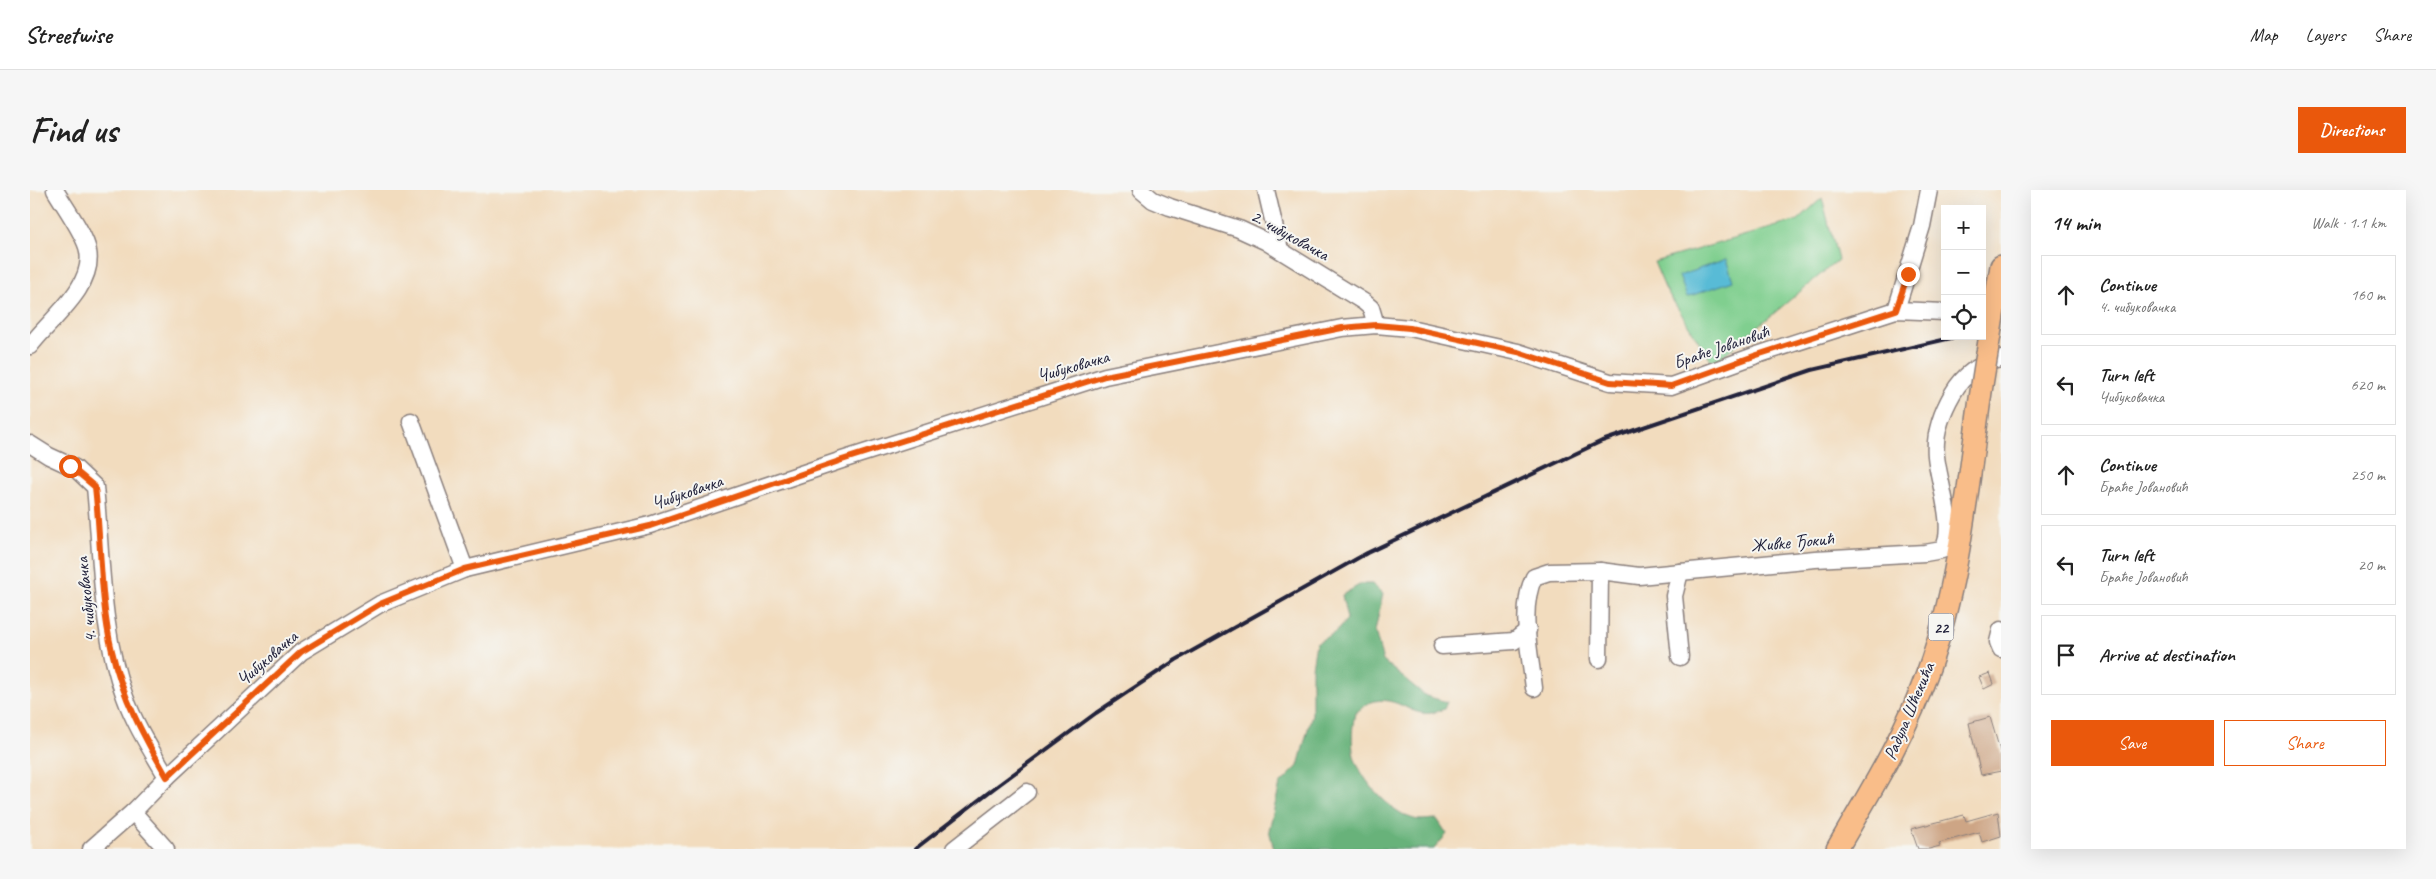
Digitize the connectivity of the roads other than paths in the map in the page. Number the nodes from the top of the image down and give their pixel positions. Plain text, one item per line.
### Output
1 (55, 190) edge
2 (1141, 190) edge
3 (1266, 190) edge
4 (1929, 190) edge
5 (1280, 250) junction
6 (1999, 275) edge
7 (1896, 310) junction
8 (1941, 312) edge
9 (2001, 312) edge
10 (1986, 314) edge
11 (1376, 325) junction
12 (30, 346) edge
13 (2001, 359) edge
14 (411, 421) dead end
15 (30, 444) edge
16 (465, 569) junction
17 (1600, 572) junction
18 (1680, 572) junction
19 (1528, 630) junction
20 (2001, 630) edge
21 (1442, 646) dead end
22 (2001, 649) edge
23 (1680, 657) dead end
24 (1599, 659) dead end
25 (1534, 688) dead end
26 (167, 777) junction
27 (1027, 792) dead end
28 (133, 812) junction
29 (90, 849) edge
30 (166, 849) edge
31 (954, 849) edge
32 (1838, 849) edge

1 - 12 street
2 - 5 street, 2. чибуковачка
3 - 5 street
4 - 7 street
5 - 11 street, 2. чибуковачка
6 - 32 main road, Радула Шћекића / 22, bridge
7 - 8 street
7 - 11 street, Браће Јовановић
9 - 10 street
11 - 16 street, Чибуковачка
13 - 18 street, Живке Ђокић
14 - 16 street
15 - 26 street, 4. чибуковачка
16 - 26 street, Чибуковачка
17 - 18 street, Живке Ђокић
17 - 19 street, Живке Ђокић
17 - 24 street
18 - 23 street
19 - 21 street
19 - 25 street, Живке Ђокић
20 - 22 street
26 - 28 street, Чибуковачка
27 - 31 street
28 - 29 street, Чибуковачка
28 - 30 street

